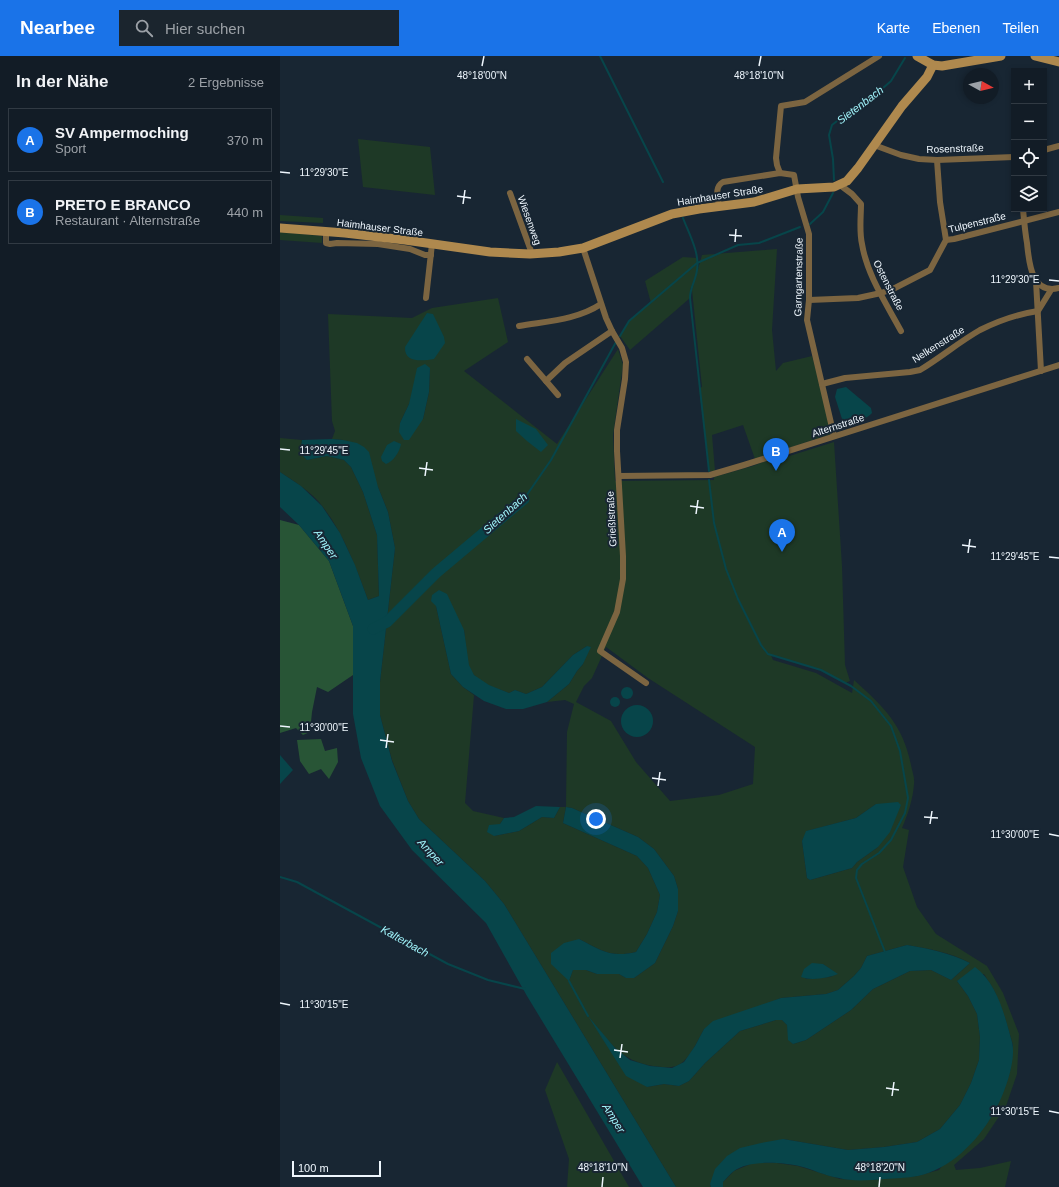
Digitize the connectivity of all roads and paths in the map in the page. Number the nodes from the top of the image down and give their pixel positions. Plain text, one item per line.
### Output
1 (879, 56) edge
2 (1001, 56) edge
3 (1035, 56) edge
4 (922, 58) edge
5 (1059, 62) edge
6 (933, 65) junction
7 (874, 145) junction
8 (1059, 146) edge
9 (1047, 149) edge
10 (1011, 157) edge
11 (937, 160) junction
12 (780, 173) junction
13 (840, 185) junction
14 (797, 189) junction
15 (510, 193) dead end
16 (719, 206) junction
17 (1023, 212) edge
18 (1059, 212) edge
19 (1024, 221) junction
20 (280, 228) edge
21 (326, 231) junction
22 (946, 240) junction
23 (432, 244) junction
24 (583, 248) junction
25 (530, 254) junction
26 (431, 255) junction
27 (1036, 281) junction
28 (1059, 288) edge
29 (1051, 290) junction
30 (881, 294) junction
31 (426, 298) dead end
32 (809, 300) junction
33 (601, 304) junction
34 (1038, 310) junction
35 (519, 326) dead end
36 (612, 331) junction
37 (902, 331) dead end
38 (527, 359) dead end
39 (1059, 365) edge
40 (1042, 371) junction
41 (546, 381) junction
42 (822, 384) junction
43 (558, 395) dead end
44 (834, 436) junction
45 (619, 476) junction
46 (646, 683) dead end

1 - 12 street
2 - 6 main road
3 - 5 main road
4 - 6 main road
6 - 7 main road
7 - 11 street, Rosenstraße
7 - 13 main road
8 - 9 street
10 - 11 street, Rosenstraße
11 - 22 street
12 - 14 street, Garngartenstraße
12 - 16 street
13 - 14 main road, Haimhauser Straße
13 - 30 street, Ostenstraße
14 - 16 main road, Haimhauser Straße
14 - 32 street, Garngartenstraße
15 - 25 street, Wiesenweg
16 - 24 main road, Haimhauser Straße
17 - 19 street
18 - 19 street, Tulpenstraße
19 - 22 street, Tulpenstraße
19 - 27 street
20 - 21 main road, Haimhauser Straße
21 - 23 main road, Haimhauser Straße
21 - 26 street, Haimhauser Straße
22 - 30 street
23 - 25 main road, Haimhauser Straße
23 - 26 street, Haimhauser Straße
24 - 25 main road, Haimhauser Straße
24 - 33 street, Grießlstraße
26 - 31 street, Haimhauser Straße
27 - 29 street
27 - 34 street
28 - 29 street
29 - 34 street
30 - 32 street
30 - 37 street, Ostenstraße
32 - 42 street, Garngartenstraße
33 - 35 street
33 - 36 street, Grießlstraße
34 - 40 street
34 - 42 street, Nelkenstraße
36 - 41 street
36 - 45 street, Grießlstraße
38 - 41 street
39 - 40 street, Alternstraße
40 - 44 street, Alternstraße
41 - 43 street
42 - 44 street, Garngartenstraße
44 - 45 street, Alternstraße
45 - 46 street, Grießlstraße

